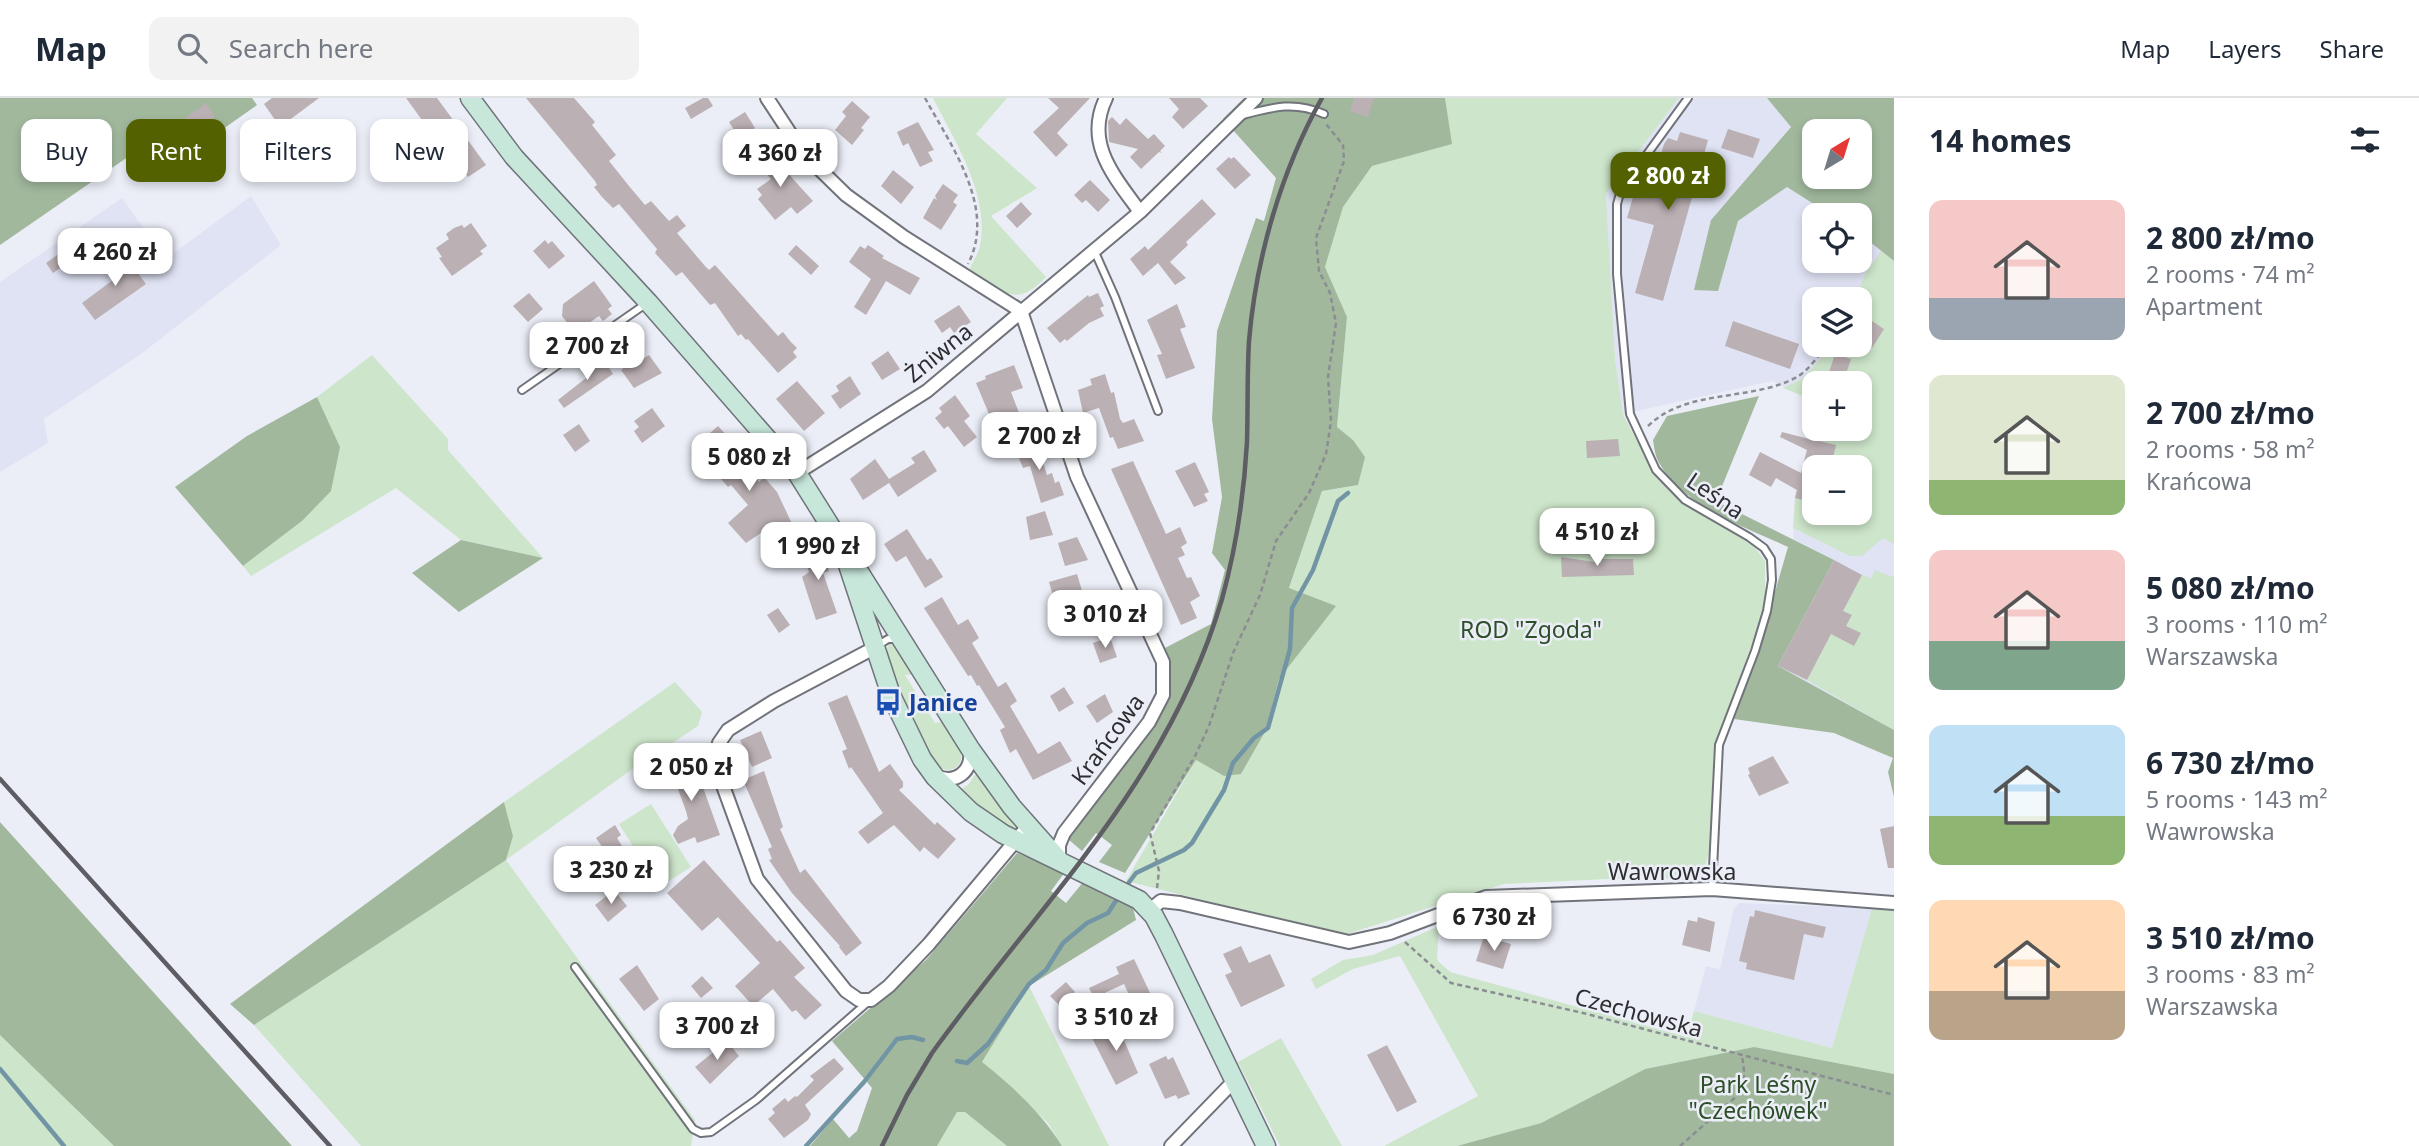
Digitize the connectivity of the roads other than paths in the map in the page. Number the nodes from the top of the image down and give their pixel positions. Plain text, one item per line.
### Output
1 (470, 98) edge
2 (767, 98) edge
3 (1107, 98) edge
4 (1256, 98) edge
5 (1688, 98) edge
6 (1324, 114) road end
7 (1237, 116) junction
8 (1140, 212) junction
9 (1094, 250) junction
10 (648, 302) junction
11 (1021, 311) junction
12 (522, 390) dead end
13 (1158, 411) dead end
14 (797, 473) junction
15 (843, 549) junction
16 (906, 644) junction
17 (874, 648) junction
18 (967, 743) junction
19 (929, 768) junction
20 (1028, 826) junction
21 (1016, 841) junction
22 (1059, 860) junction
23 (1712, 889) junction
24 (1894, 903) edge
25 (1155, 906) junction
26 (575, 967) dead end
27 (871, 1000) junction
28 (1234, 1082) junction
29 (1171, 1146) edge
30 (1266, 1146) edge

1 - 10 street
2 - 11 street
3 - 8 street
4 - 7 street, Żniwna
5 - 23 lane, Leśna
6 - 7 lane
7 - 8 street, Żniwna
8 - 9 street, Żniwna
9 - 11 street, Żniwna
9 - 13 lane
10 - 12 lane
10 - 14 street
11 - 14 street, Żniwna
11 - 22 street, Krańcowa
14 - 15 street
15 - 16 street
15 - 17 street
16 - 17 lane
16 - 18 street
17 - 19 street
17 - 27 street
18 - 19 street
18 - 20 street
19 - 21 street
20 - 21 street
20 - 22 street
21 - 22 street
21 - 27 street
22 - 25 street
23 - 24 street, Wawrowska
23 - 25 street, Wawrowska
25 - 28 street
26 - 27 lane
28 - 29 street
28 - 30 street

